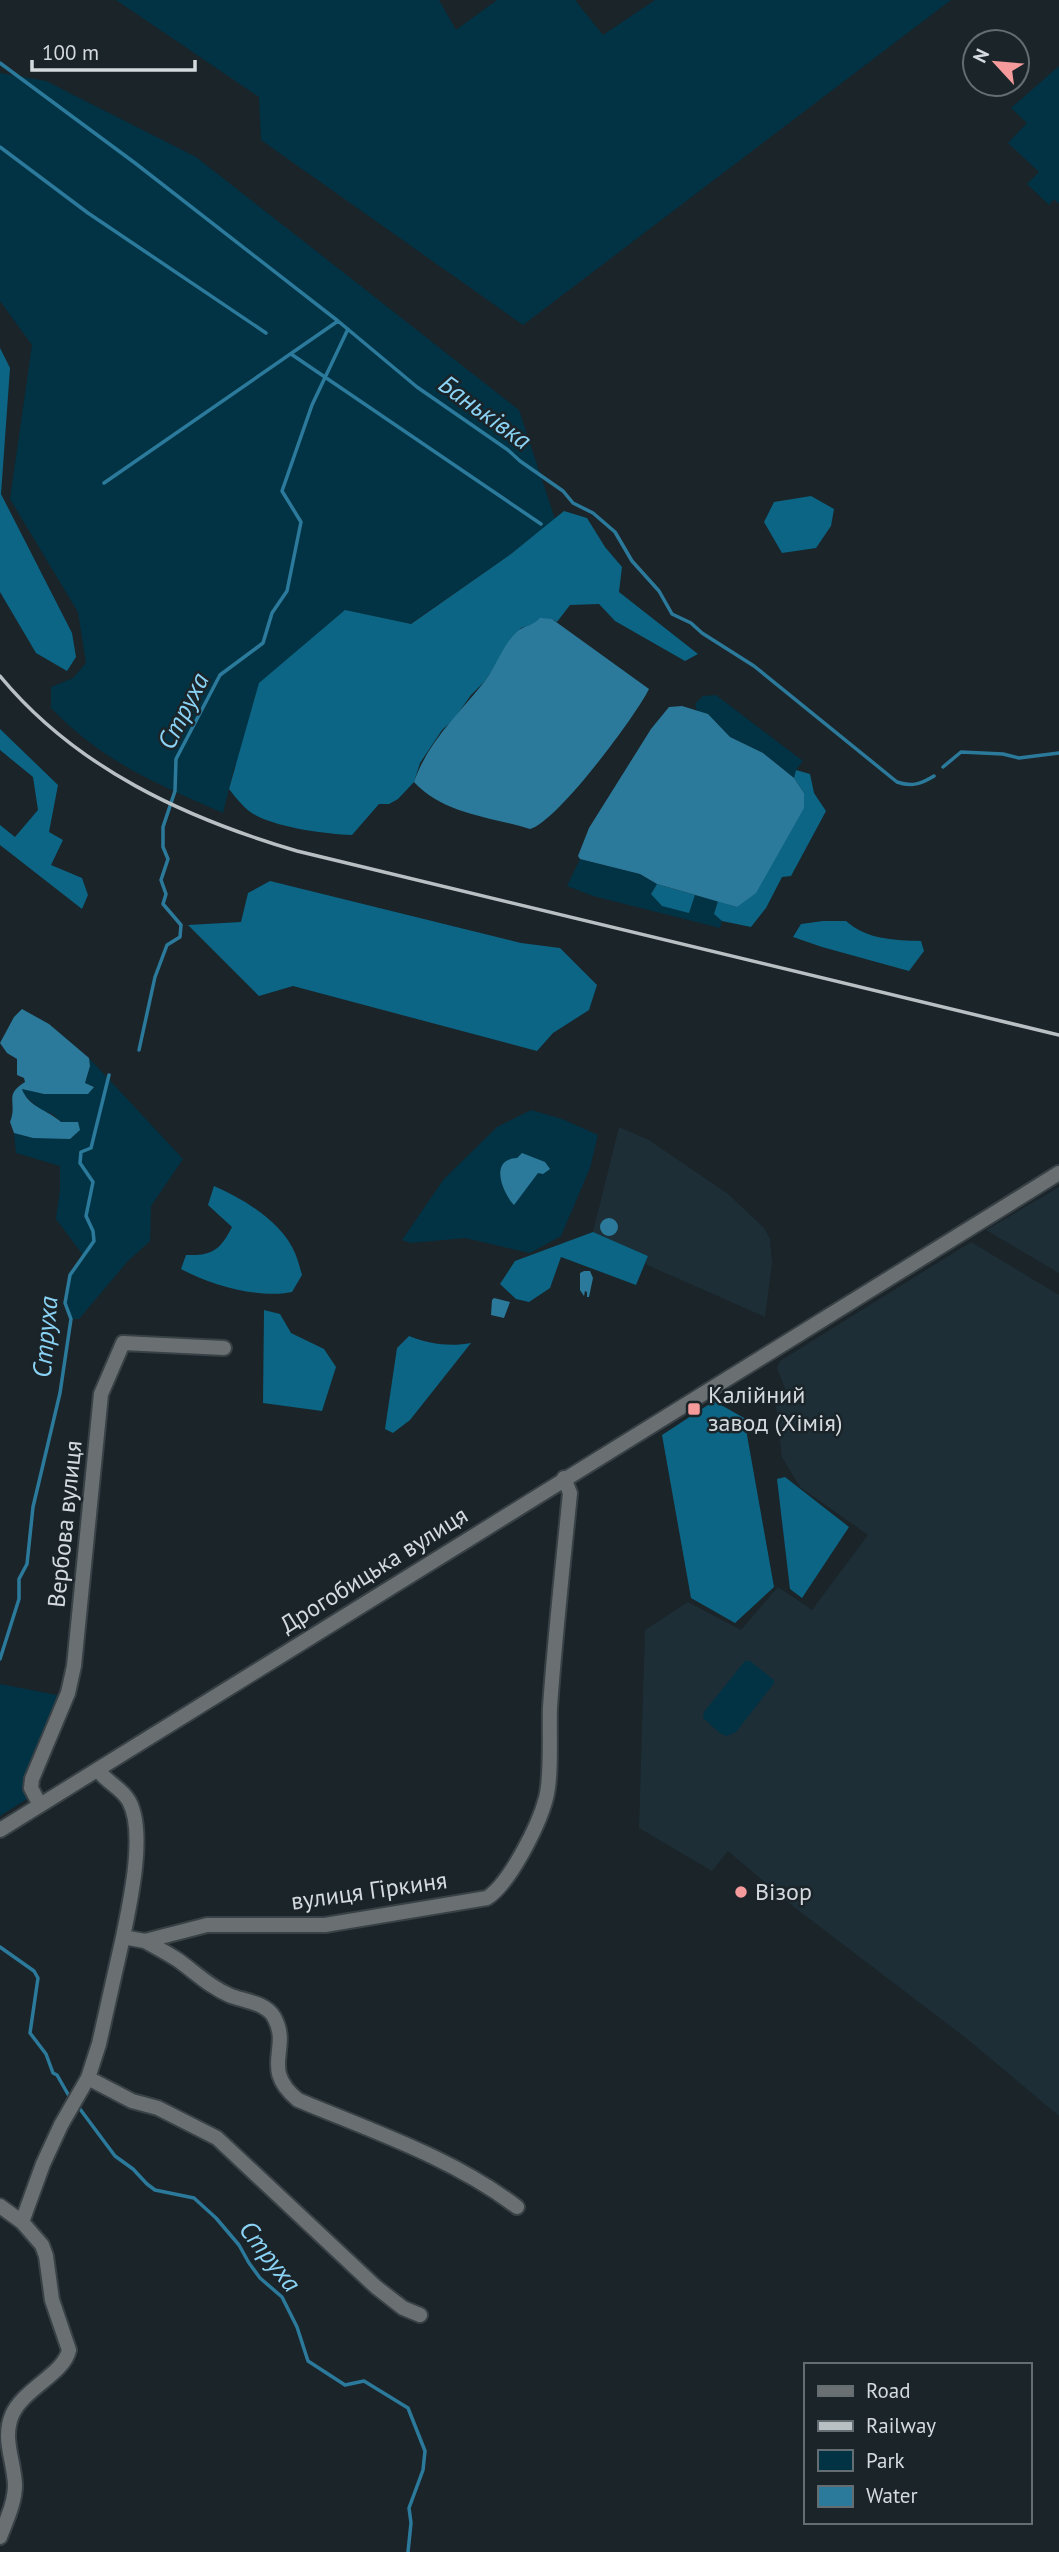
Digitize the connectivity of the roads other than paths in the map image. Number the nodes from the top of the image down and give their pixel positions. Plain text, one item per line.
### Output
1 (1059, 1173) edge
2 (224, 1348) dead end
3 (564, 1478) junction
4 (98, 1770) junction
5 (40, 1805) junction
6 (0, 1830) edge
7 (123, 1937) junction
8 (145, 1941) junction
9 (88, 2078) junction
10 (0, 2206) edge
11 (517, 2207) dead end
12 (22, 2222) junction
13 (420, 2315) dead end
14 (0, 2537) edge

1 - 3 street, Дрогобицька вулиця
2 - 5 street, Вербова вулиця
3 - 4 street, Дрогобицька вулиця
3 - 8 street, вулиця Гіркиня
4 - 5 street, Дрогобицька вулиця
4 - 7 street
5 - 6 street, Дрогобицька вулиця
7 - 8 street, вулиця Гіркиня
7 - 9 street
8 - 11 street
9 - 12 street
9 - 13 street
10 - 12 street
12 - 14 street

